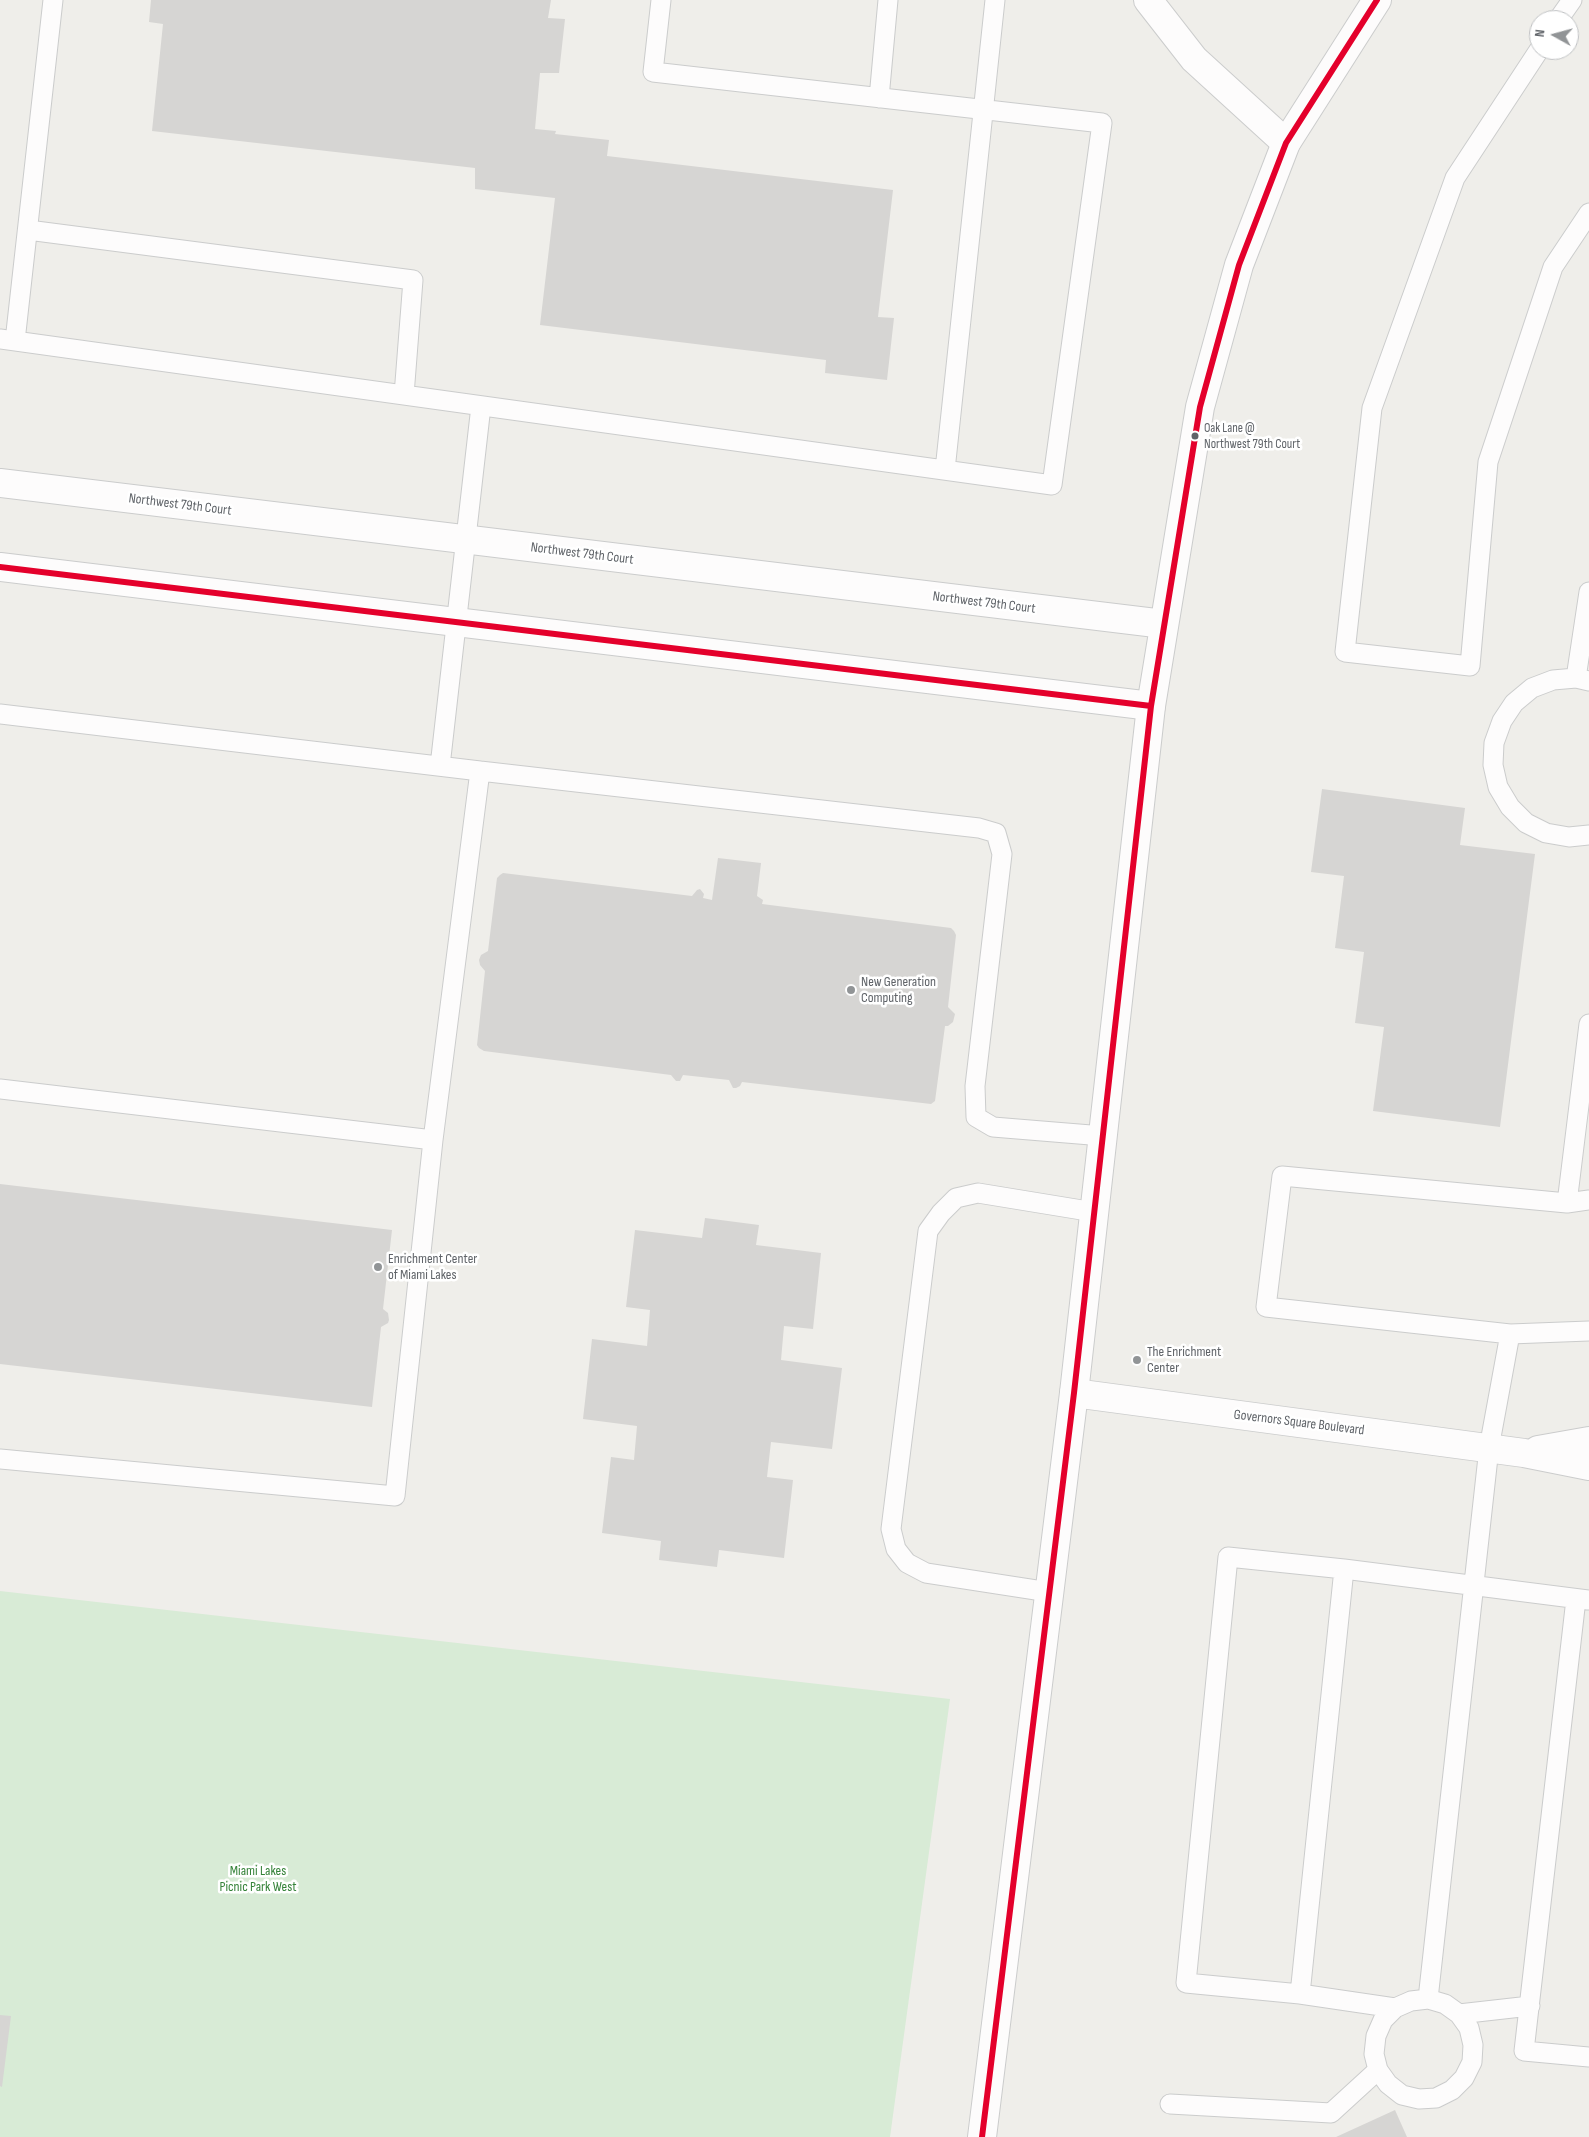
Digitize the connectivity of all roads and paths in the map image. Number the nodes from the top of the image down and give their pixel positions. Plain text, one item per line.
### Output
1 (53, 0) edge
2 (661, 0) edge
3 (888, 0) edge
4 (995, 0) edge
5 (1148, 0) edge
6 (1377, 0) edge
7 (1532, 60) edge
8 (879, 98) junction
9 (983, 109) junction
10 (1286, 143) junction
11 (1589, 213) edge
12 (28, 230) junction
13 (8, 340) edge
14 (404, 395) junction
15 (481, 406) junction
16 (945, 470) junction
17 (0, 483) edge
18 (466, 539) junction
19 (0, 567) edge
20 (1589, 592) edge
21 (457, 622) junction
22 (1164, 624) junction
23 (1582, 679) edge
24 (1150, 706) junction
25 (0, 714) edge
26 (440, 766) junction
27 (480, 771) junction
28 (1589, 835) edge
29 (1589, 1024) edge
30 (0, 1089) edge
31 (1103, 1136) junction
32 (434, 1140) junction
33 (1589, 1200) edge
34 (1567, 1204) junction
35 (1094, 1212) junction
36 (1589, 1331) edge
37 (1510, 1334) junction
38 (1074, 1393) junction
39 (1589, 1441) edge
40 (1490, 1448) junction
41 (1524, 1453) junction
42 (0, 1459) edge
43 (1589, 1466) edge
44 (1344, 1569) junction
45 (1474, 1587) junction
46 (1049, 1592) junction
47 (1583, 1599) edge
48 (1300, 1994) junction
49 (1428, 1999) junction
50 (1530, 2006) junction
51 (1395, 2008) junction
52 (1459, 2014) junction
53 (1589, 2057) edge
54 (1378, 2070) junction
55 (1170, 2104) dead end
56 (982, 2137) edge

1 - 12 lane
2 - 8 lane
3 - 8 lane
4 - 9 lane
5 - 10 street
6 - 10 street
7 - 11 lane
8 - 9 lane
9 - 16 lane
9 - 16 lane
10 - 22 street
12 - 13 lane
12 - 14 lane
13 - 14 lane
14 - 15 lane
15 - 16 lane
15 - 18 lane
17 - 18 street, Northwest 79th Court
18 - 21 lane
18 - 22 street, Northwest 79th Court
19 - 21 street
20 - 23 lane
21 - 24 street
21 - 26 lane
22 - 24 street
23 - 28 lane
24 - 31 street
25 - 26 lane
26 - 27 lane
27 - 31 lane
27 - 32 lane
29 - 34 lane
30 - 32 lane
31 - 35 street
32 - 42 lane
33 - 34 lane
34 - 37 lane
35 - 38 street
35 - 46 lane
36 - 37 lane
37 - 40 lane
38 - 40 street, Governors Square Boulevard
38 - 46 street
39 - 41 street, Governors Square Boulevard
40 - 41 street, Governors Square Boulevard
40 - 45 lane
41 - 43 street, Governors Square Boulevard
44 - 45 lane
44 - 48 lane
44 - 48 lane
45 - 47 lane
45 - 49 lane
46 - 56 street
47 - 50 lane
48 - 51 lane
49 - 51 lane
49 - 52 lane
50 - 52 lane
50 - 53 lane
51 - 54 lane
52 - 54 lane
54 - 55 lane

